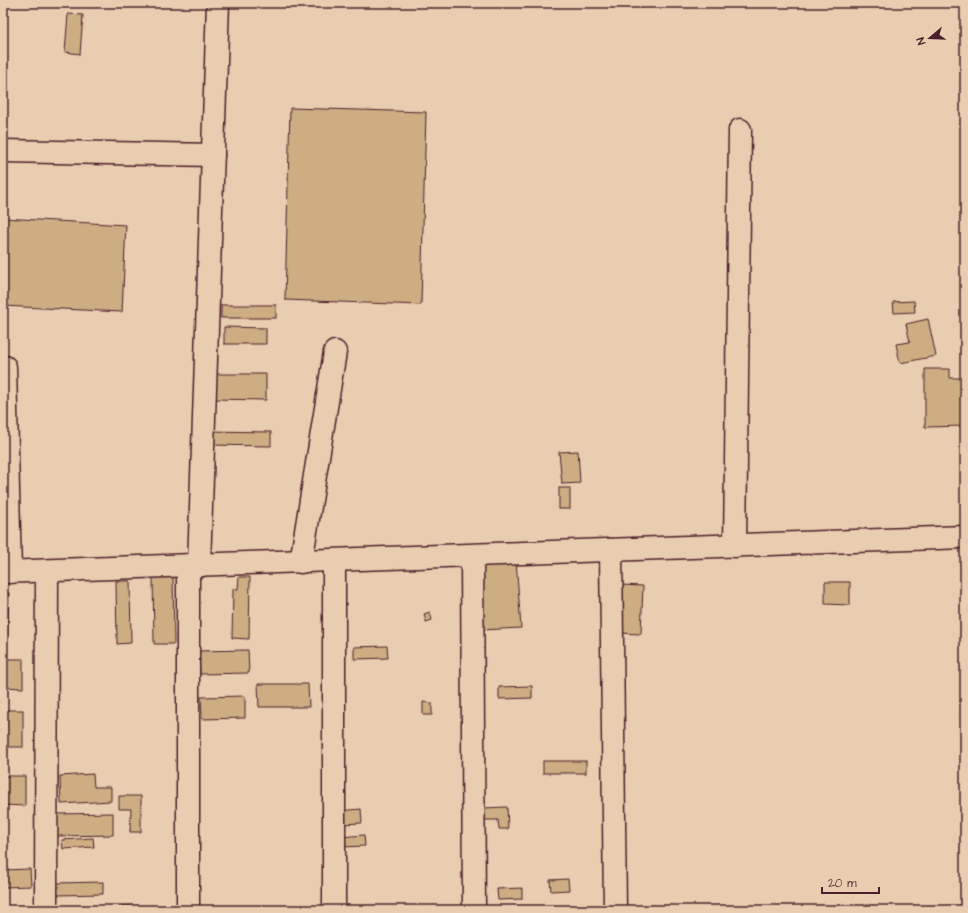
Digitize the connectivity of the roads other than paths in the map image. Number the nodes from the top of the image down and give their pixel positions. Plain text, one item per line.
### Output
1 (218, 3) edge
2 (740, 130) dead end
3 (3, 151) edge
4 (213, 155) junction
5 (335, 352) dead end
6 (5, 367) dead end
7 (965, 537) edge
8 (735, 546) junction
9 (611, 550) junction
10 (472, 556) junction
11 (334, 561) junction
12 (301, 562) junction
13 (194, 566) junction
14 (47, 571) junction
15 (6, 572) edge
16 (46, 910) edge
17 (188, 910) edge
18 (334, 910) edge
19 (474, 910) edge
20 (615, 910) edge

1 - 4 street
2 - 8 street
3 - 4 street
4 - 13 street
5 - 12 street
6 - 15 street
7 - 8 street
8 - 9 street
9 - 10 street
9 - 20 street
10 - 11 street
10 - 19 street
11 - 12 street
11 - 18 street
12 - 13 street
13 - 14 street
13 - 17 street
14 - 15 street
14 - 16 street

